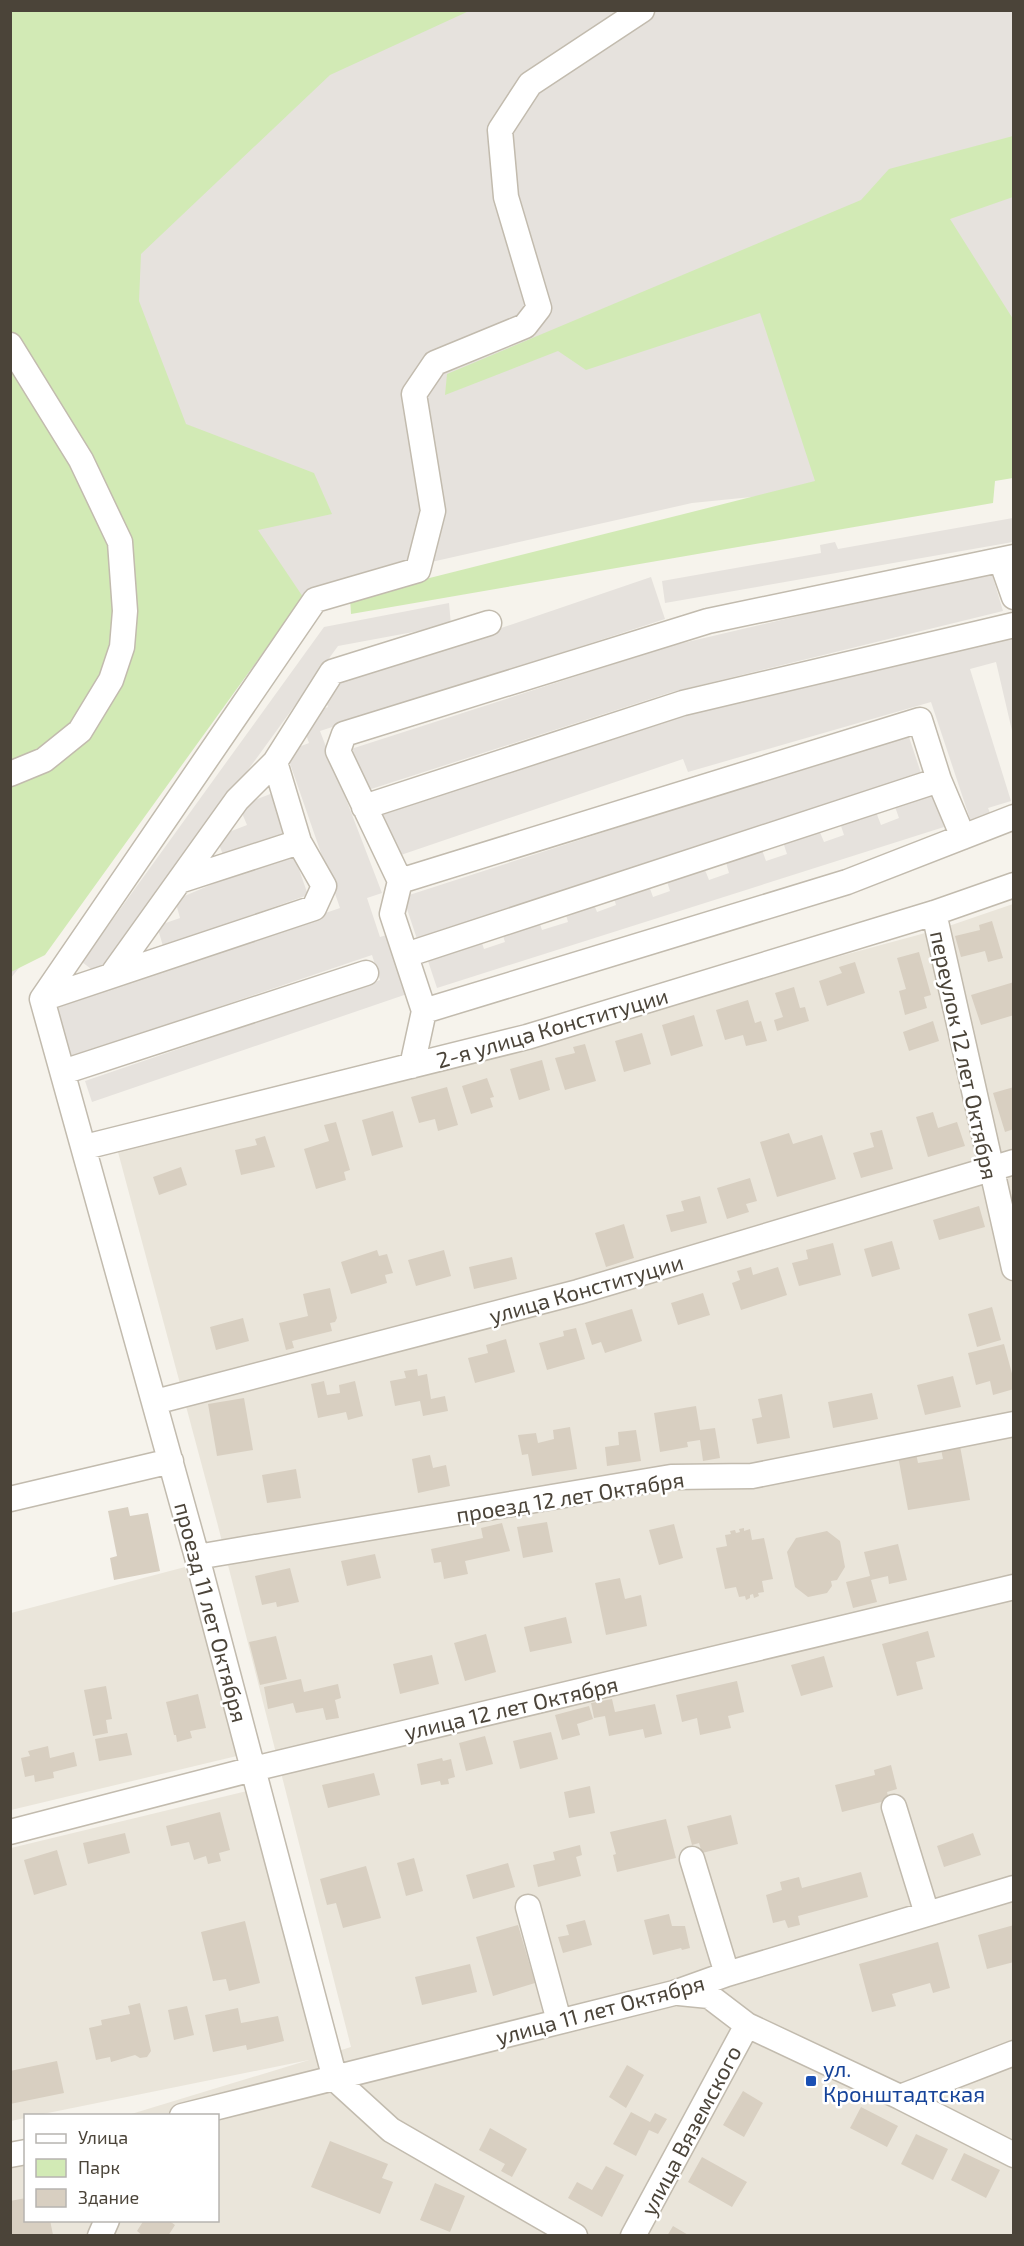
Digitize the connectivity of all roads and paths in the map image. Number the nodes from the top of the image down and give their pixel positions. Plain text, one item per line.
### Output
1 (642, 10) edge
2 (10, 345) edge
3 (1007, 559) edge
4 (1014, 597) edge
5 (489, 623) dead end
6 (1014, 625) edge
7 (275, 762) junction
8 (10, 774) edge
9 (939, 780) junction
10 (364, 807) junction
11 (1014, 817) edge
12 (963, 837) junction
13 (299, 842) junction
14 (179, 881) junction
15 (400, 881) junction
16 (1014, 885) edge
17 (934, 912) junction
18 (406, 955) junction
19 (366, 973) dead end
20 (111, 976) junction
21 (42, 999) junction
22 (424, 1011) junction
23 (412, 1066) junction
24 (63, 1072) junction
25 (85, 1147) junction
26 (1014, 1162) edge
27 (990, 1170) junction
28 (1014, 1268) edge
29 (155, 1402) junction
30 (1014, 1425) edge
31 (171, 1461) junction
32 (10, 1499) edge
33 (198, 1557) junction
34 (1014, 1587) edge
35 (253, 1769) junction
36 (894, 1807) dead end
37 (10, 1832) edge
38 (692, 1859) dead end
39 (1014, 1888) edge
40 (528, 1907) dead end
41 (927, 1914) junction
42 (727, 1974) junction
43 (674, 1993) junction
44 (559, 2021) junction
45 (747, 2025) junction
46 (1014, 2053) edge
47 (334, 2079) junction
48 (900, 2097) junction
49 (186, 2114) edge
50 (1014, 2155) edge
51 (575, 2235) edge
52 (633, 2235) edge

1 - 21 street
2 - 8 street
3 - 4 street
3 - 10 street
5 - 7 street
6 - 10 street
7 - 13 street
7 - 14 street
9 - 12 street
9 - 15 street
9 - 18 street
10 - 15 street
11 - 12 street
12 - 22 street
13 - 14 street
13 - 20 street
14 - 20 street
15 - 18 street
16 - 17 street, 2-я улица Конституции
17 - 23 street, 2-я улица Конституции
17 - 27 street, переулок 12 лет Октября
18 - 22 street
19 - 24 street
20 - 21 street
21 - 24 street, проезд 11 лет Октября
22 - 23 street
23 - 25 street, 2-я улица Конституции
24 - 25 street, проезд 11 лет Октября
25 - 29 street, проезд 11 лет Октября
26 - 27 street, улица Конституции
27 - 28 street, переулок 12 лет Октября
27 - 29 street, улица Конституции
29 - 31 street, проезд 11 лет Октября
30 - 33 street, проезд 12 лет Октября
31 - 32 street
31 - 33 street, проезд 11 лет Октября
33 - 35 street, проезд 11 лет Октября
34 - 35 street, улица 12 лет Октября
35 - 37 street, улица 12 лет Октября
35 - 47 street, проезд 11 лет Октября
36 - 41 street
38 - 42 street
39 - 41 street, улица 11 лет Октября
40 - 44 street
41 - 42 street, улица 11 лет Октября
42 - 43 street, улица 11 лет Октября
43 - 44 street, улица 11 лет Октября
43 - 45 street
44 - 47 street, улица 11 лет Октября
45 - 48 street
45 - 52 street, улица Вяземского
46 - 48 street
47 - 49 street, улица 11 лет Октября
47 - 51 street
48 - 50 street

